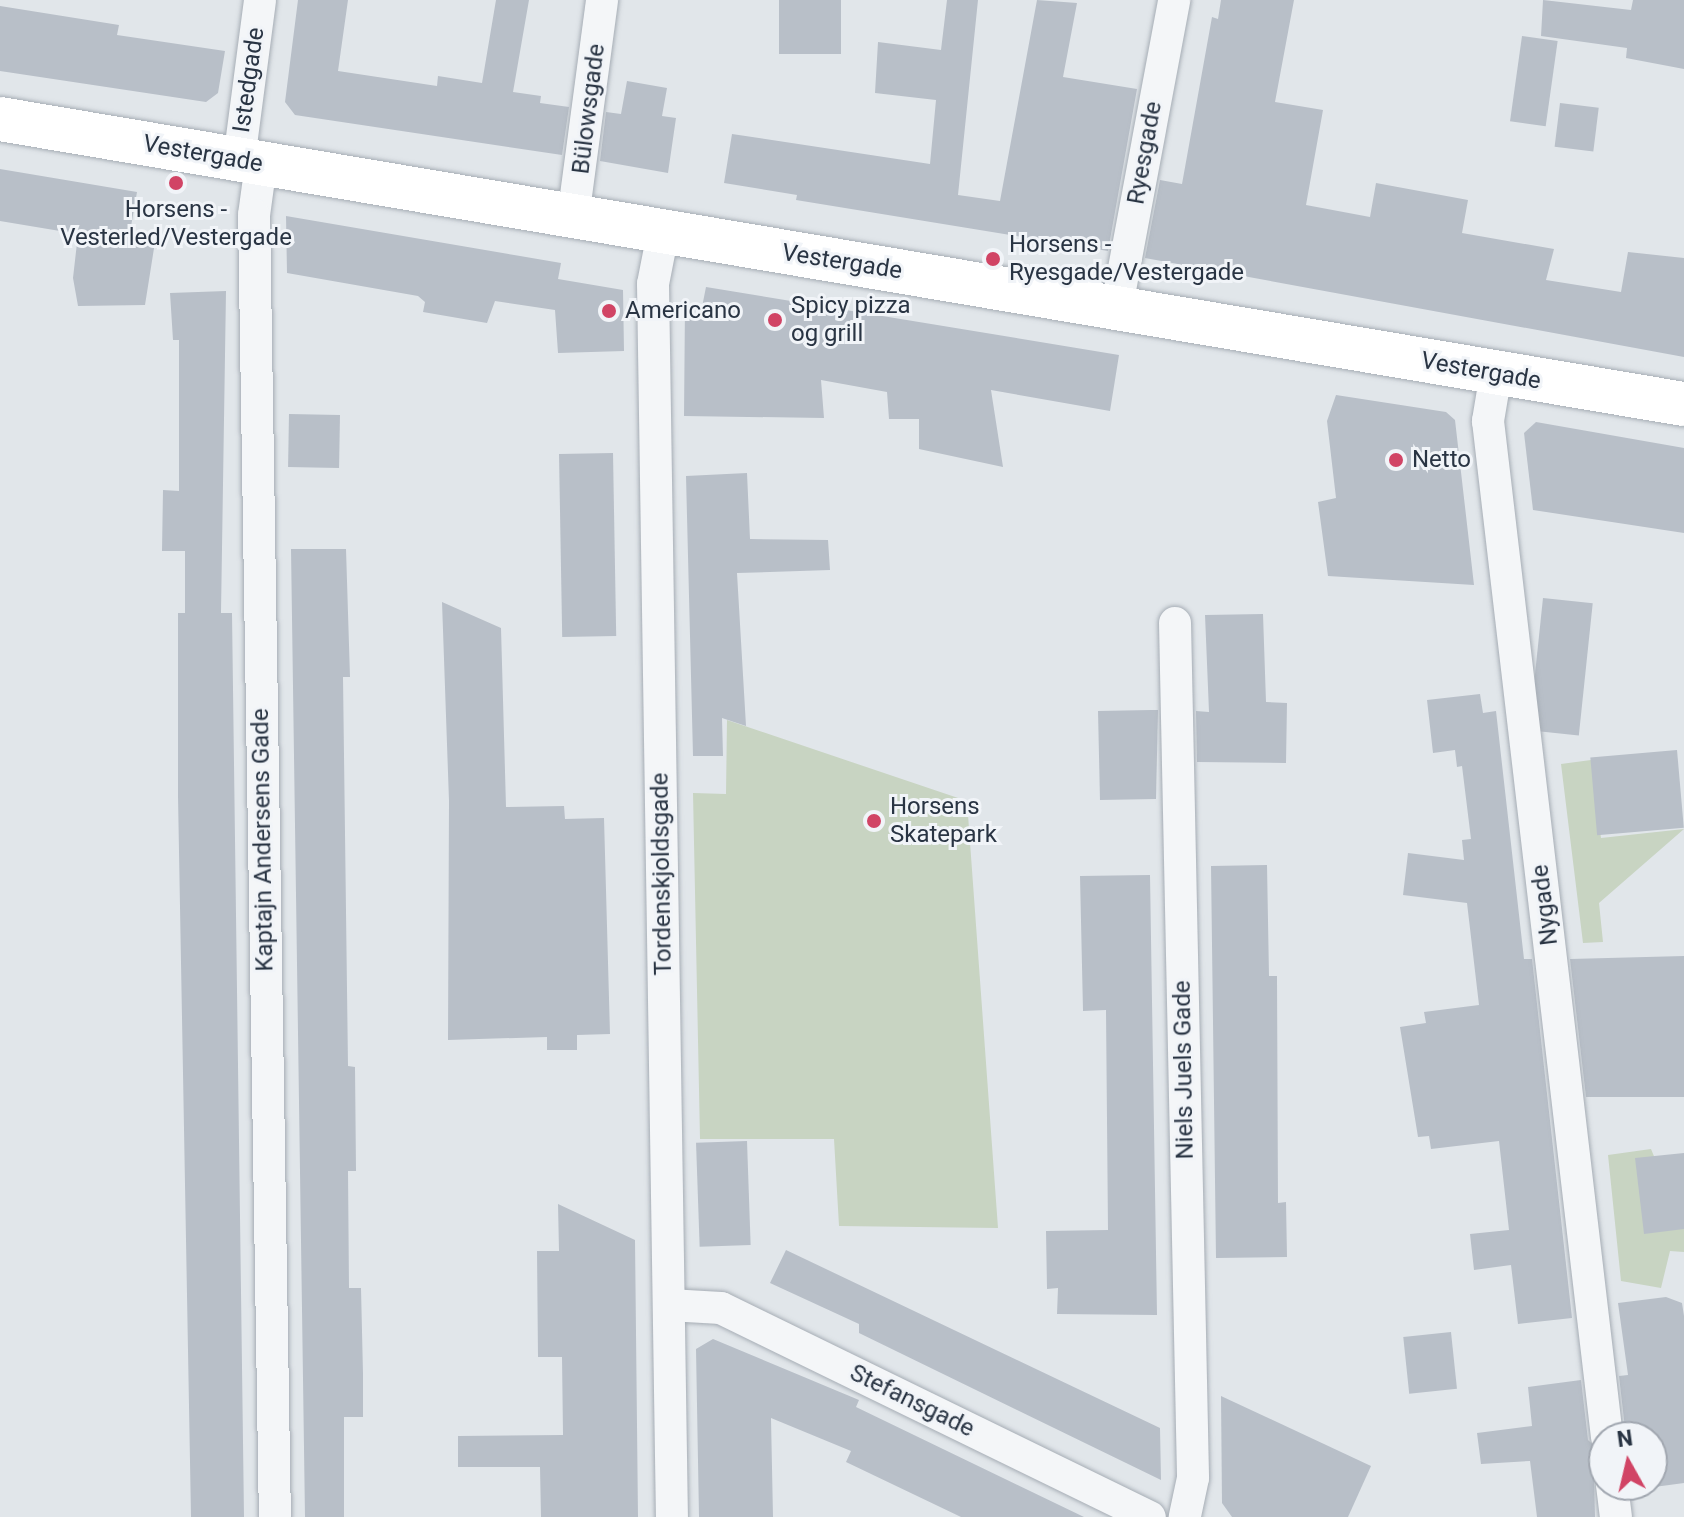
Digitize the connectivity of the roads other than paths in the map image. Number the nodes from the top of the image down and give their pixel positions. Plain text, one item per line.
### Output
1 (260, 0) edge
2 (602, 0) edge
3 (1174, 0) edge
4 (0, 119) edge
5 (250, 162) junction
6 (573, 218) junction
7 (663, 233) junction
8 (1117, 306) junction
9 (1496, 373) junction
10 (1684, 404) edge
11 (1175, 623) dead end
12 (669, 1305) junction
13 (1605, 1421) edge
14 (275, 1517) edge
15 (672, 1517) edge
16 (1150, 1517) edge
17 (1185, 1517) edge

1 - 5 street, Istedgade
2 - 6 street, Bülowsgade
3 - 8 street, Ryesgade
4 - 5 main road, Vestergade
5 - 6 main road, Vestergade
5 - 14 street, Kaptajn Andersens Gade
6 - 7 main road, Vestergade
7 - 8 main road, Vestergade
7 - 12 street, Tordenskjoldsgade
8 - 9 main road, Vestergade
9 - 10 main road, Vestergade
9 - 13 street, Nygade
11 - 17 street, Niels Juels Gade
12 - 15 street, Tordenskjoldsgade
12 - 16 street, Stefansgade

